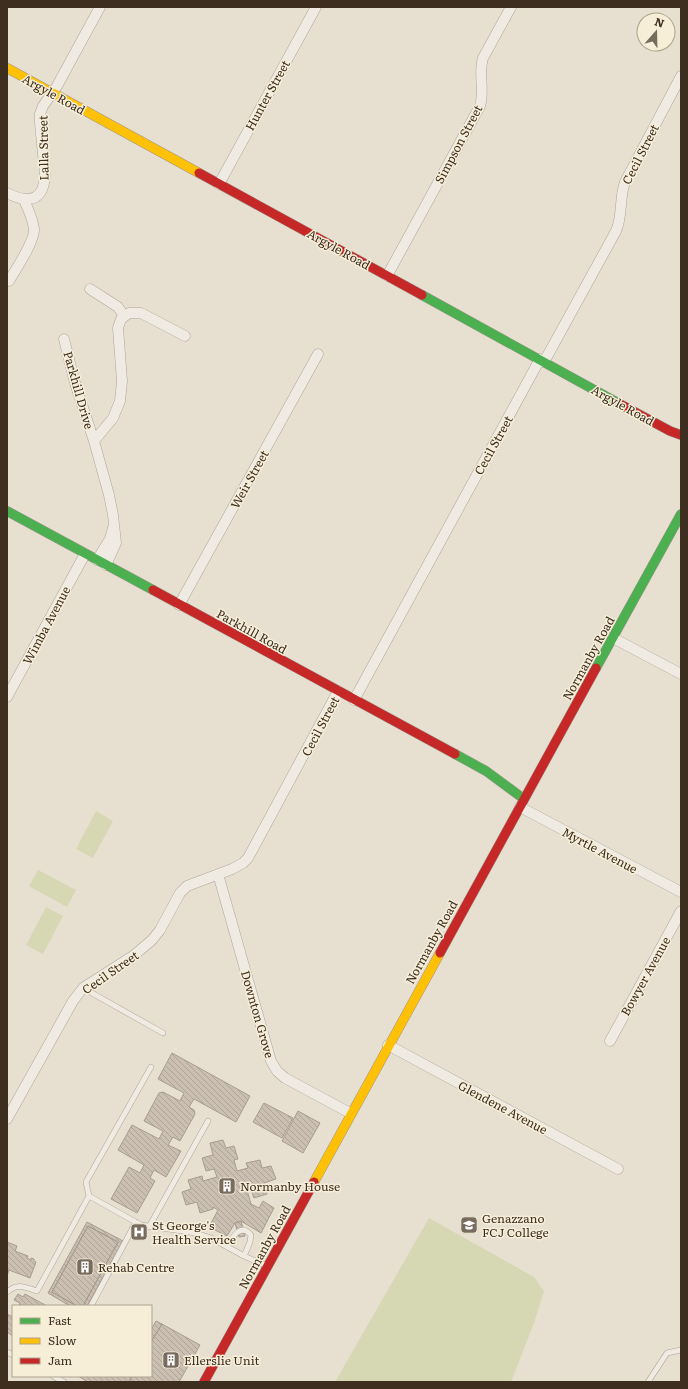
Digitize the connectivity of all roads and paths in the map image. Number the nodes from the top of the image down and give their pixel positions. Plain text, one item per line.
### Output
1 (100, 7) edge
2 (316, 7) edge
3 (511, 7) edge
4 (7, 68) edge
5 (681, 76) edge
6 (52, 92) junction
7 (219, 184) junction
8 (7, 193) edge
9 (24, 200) junction
10 (387, 276) junction
11 (10, 280) dead end
12 (90, 289) dead end
13 (124, 316) junction
14 (186, 336) dead end
15 (64, 339) dead end
16 (318, 354) dead end
17 (542, 361) junction
18 (670, 431) junction
19 (681, 435) edge
20 (681, 439) edge
21 (94, 440) junction
22 (7, 511) edge
23 (681, 514) edge
24 (114, 526) junction
25 (85, 554) junction
26 (97, 560) junction
27 (106, 565) junction
28 (179, 605) junction
29 (613, 638) junction
30 (681, 674) edge
31 (338, 692) junction
32 (7, 697) edge
33 (354, 700) junction
34 (486, 771) junction
35 (530, 788) junction
36 (522, 803) junction
37 (218, 874) junction
38 (681, 892) edge
39 (681, 911) edge
40 (83, 988) junction
41 (163, 1033) dead end
42 (610, 1041) dead end
43 (388, 1045) junction
44 (151, 1067) dead end
45 (350, 1113) junction
46 (7, 1119) edge
47 (208, 1121) dead end
48 (618, 1169) dead end
49 (89, 1196) junction
50 (136, 1222) junction
51 (149, 1227) junction
52 (227, 1247) junction
53 (244, 1256) junction
54 (268, 1266) junction
55 (7, 1292) edge
56 (92, 1305) edge
57 (681, 1350) edge
58 (58, 1380) edge
59 (64, 1382) edge
60 (204, 1382) edge
61 (648, 1382) edge

1 - 6 street, Lalla Street
2 - 7 street, Hunter Street
3 - 10 street, Simpson Street
4 - 6 street, Argyle Road
5 - 17 street, Cecil Street
6 - 7 street, Argyle Road
6 - 9 street, Lalla Street
7 - 10 street, Argyle Road
8 - 9 street
9 - 11 street
10 - 17 street, Argyle Road
12 - 13 street
13 - 14 street
13 - 21 street, Parkhill Drive
15 - 21 street, Parkhill Drive
16 - 28 street, Weir Street
17 - 18 street, Argyle Road
17 - 33 street, Cecil Street
18 - 19 street, Argyle Road
18 - 20 street, Argyle Road
21 - 24 street, Parkhill Drive
22 - 25 street, Parkhill Road
23 - 29 street, Normanby Road
24 - 26 street, Parkhill Drive
24 - 27 street, Parkhill Drive
25 - 26 street, Parkhill Road
25 - 32 street, Wimba Avenue
26 - 27 street, Parkhill Road
27 - 28 street, Parkhill Road
28 - 31 street, Parkhill Road
29 - 30 street
29 - 35 street, Normanby Road
31 - 33 street, Parkhill Road
31 - 37 street, Cecil Street
33 - 34 street, Parkhill Road
34 - 35 street, Parkhill Road
34 - 36 street, Parkhill Road
35 - 36 street, Normanby Road
36 - 38 street, Myrtle Avenue
36 - 43 street, Normanby Road
37 - 40 street, Cecil Street
37 - 45 street, Downton Grove
39 - 42 street, Bowyer Avenue
40 - 41 lane
40 - 46 street, Cecil Street
43 - 45 street, Normanby Road
43 - 48 street, Glendene Avenue
44 - 49 lane
45 - 54 street, Normanby Road
47 - 51 lane
49 - 50 lane
49 - 55 lane
50 - 51 lane
50 - 56 lane
51 - 52 lane
52 - 53 lane
52 - 53 lane
53 - 54 lane
54 - 60 street, Normanby Road
57 - 61 lane
58 - 59 lane

